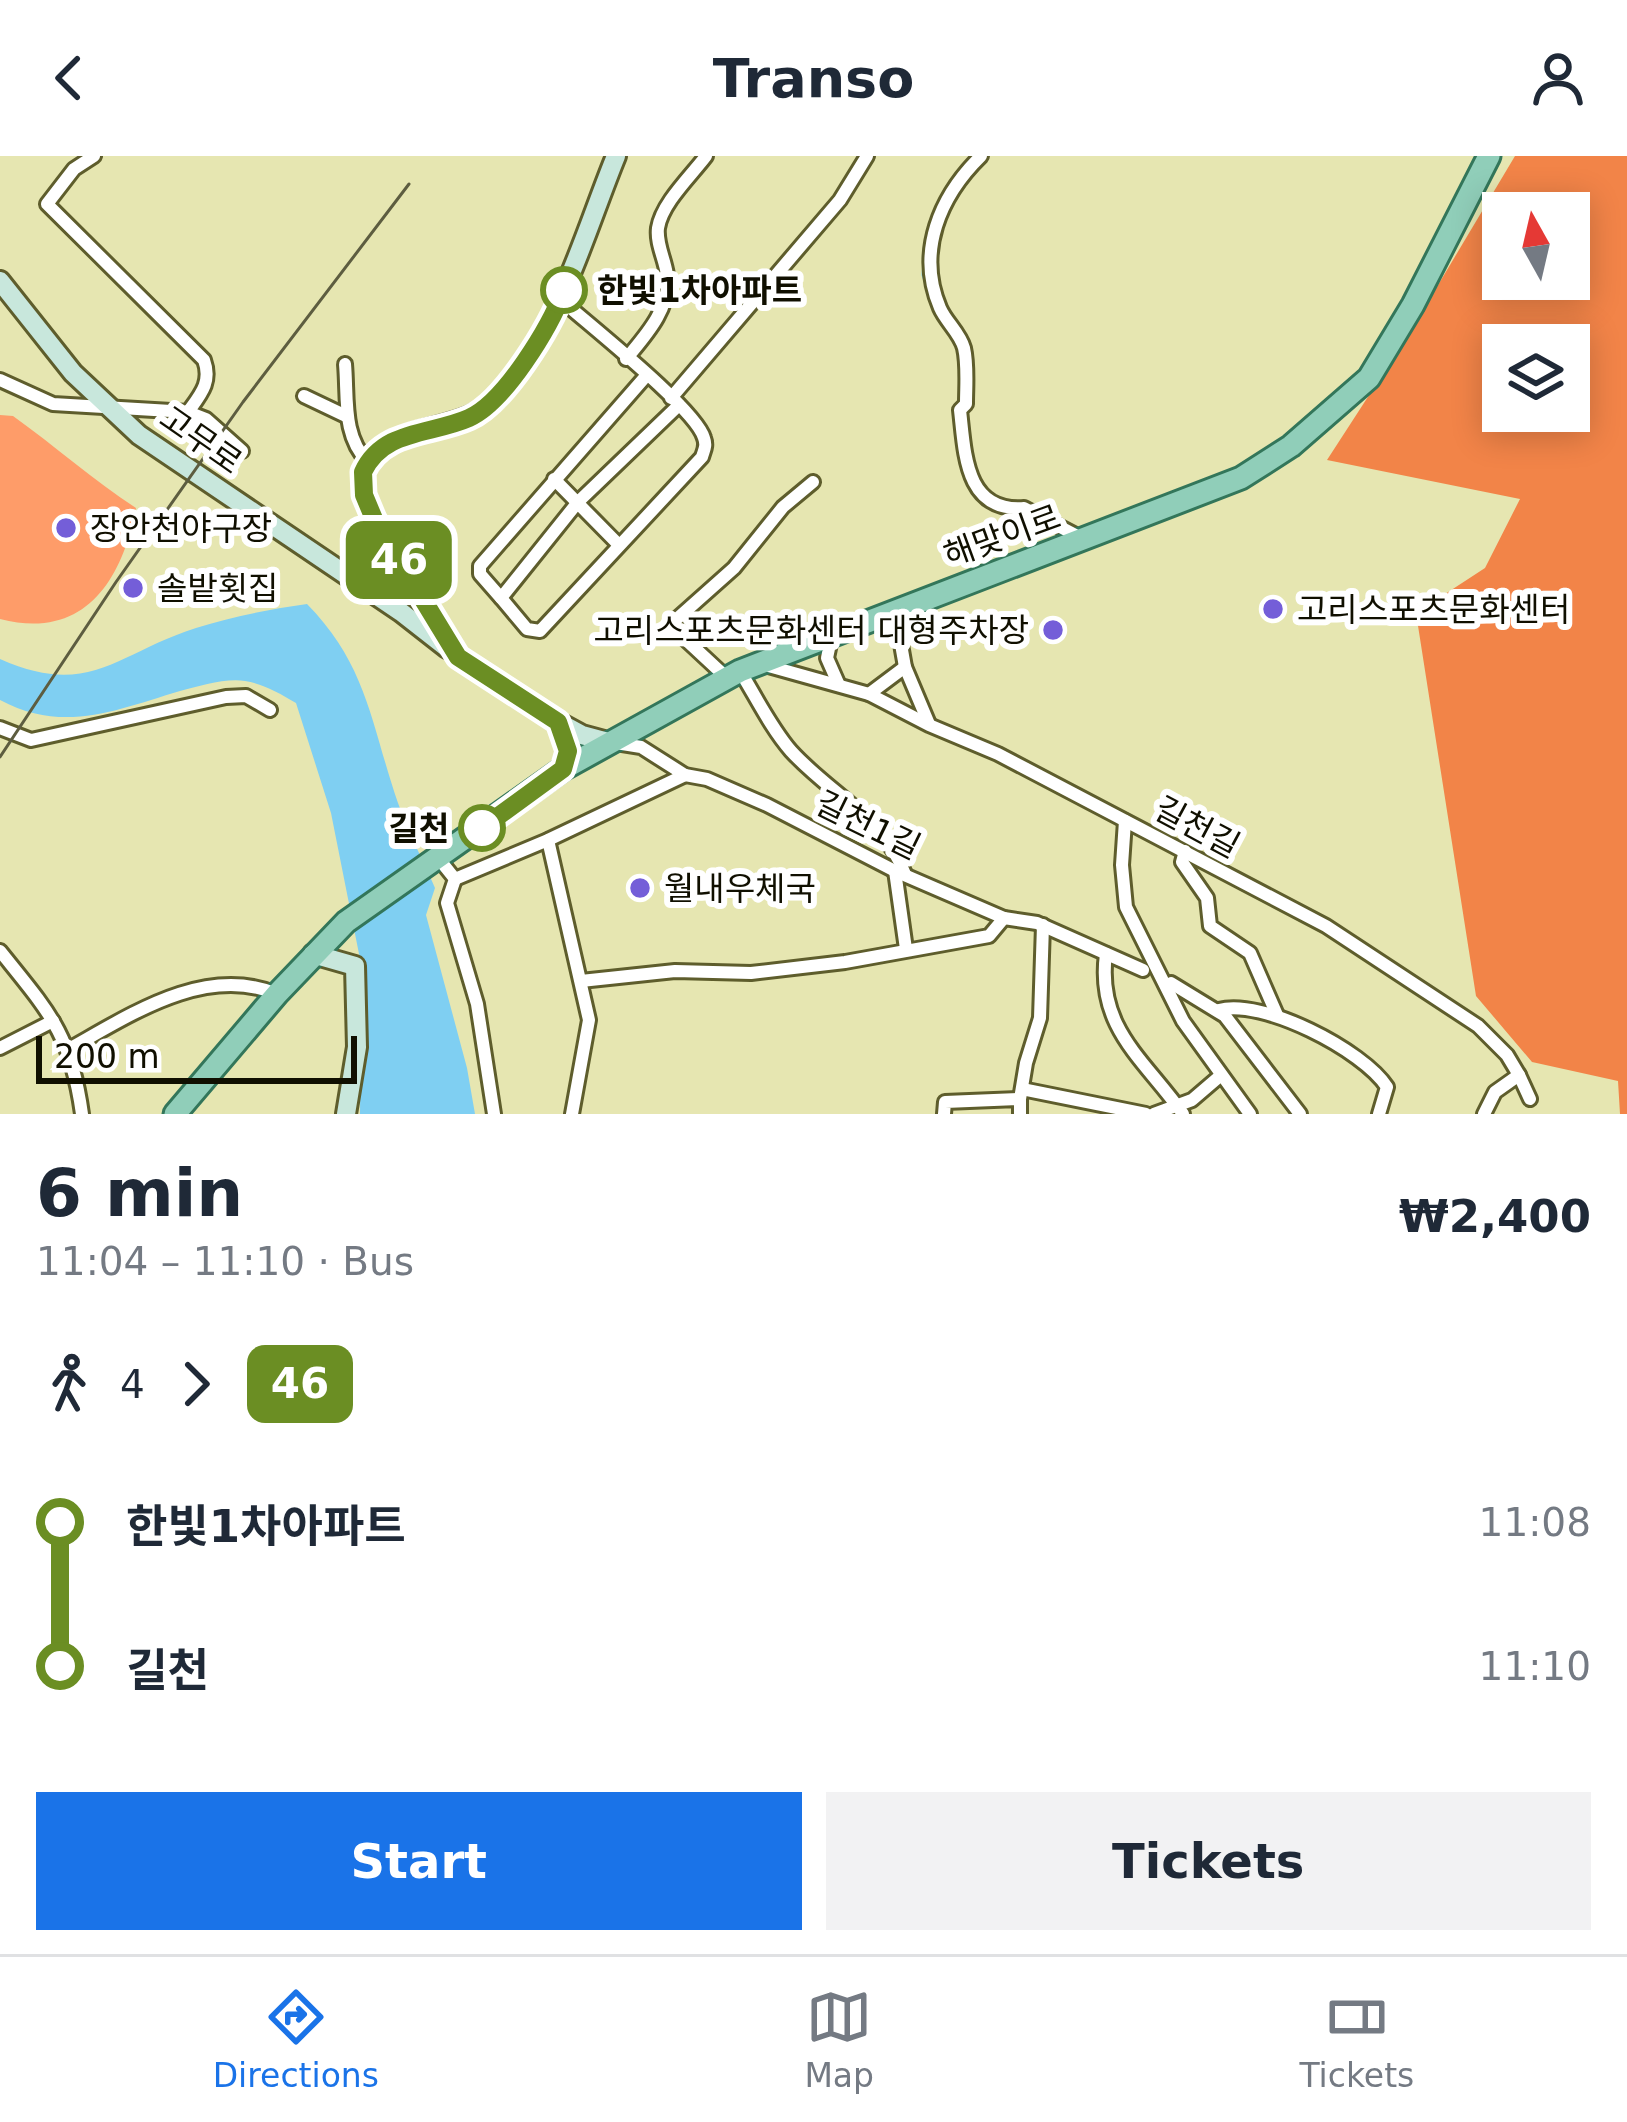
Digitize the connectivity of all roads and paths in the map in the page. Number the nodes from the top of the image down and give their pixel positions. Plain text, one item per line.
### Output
1 (94, 156) edge
2 (616, 156) edge
3 (706, 156) edge
4 (867, 156) edge
5 (981, 156) edge
6 (1489, 156) edge
7 (0, 280) edge
8 (560, 299) junction
9 (626, 359) junction
10 (345, 364) dead end
11 (646, 376) junction
12 (0, 380) edge
13 (304, 396) dead end
14 (675, 402) junction
15 (110, 407) junction
16 (188, 412) junction
17 (346, 416) junction
18 (242, 452) dead end
19 (368, 462) junction
20 (554, 479) junction
21 (813, 482) dead end
22 (578, 502) junction
23 (1087, 541) junction
24 (618, 544) junction
25 (415, 586) junction
26 (501, 598) junction
27 (401, 612) junction
28 (889, 627) junction
29 (831, 639) junction
30 (458, 657) junction
31 (765, 665) junction
32 (905, 668) junction
33 (734, 675) junction
34 (838, 683) junction
35 (869, 694) junction
36 (270, 710) dead end
37 (558, 722) junction
38 (929, 725) junction
39 (6, 731) edge
40 (608, 742) junction
41 (0, 748) edge
42 (563, 769) junction
43 (685, 775) junction
44 (1125, 820) junction
45 (548, 840) junction
46 (1185, 851) junction
47 (434, 862) junction
48 (900, 873) junction
49 (455, 879) junction
50 (1004, 918) junction
51 (342, 926) junction
52 (1043, 926) junction
53 (906, 949) junction
54 (0, 951) edge
55 (313, 954) junction
56 (1106, 955) junction
57 (355, 966) junction
58 (1143, 970) dead end
59 (1165, 979) junction
60 (581, 981) junction
61 (277, 994) junction
62 (1219, 1010) junction
63 (1277, 1015) junction
64 (53, 1021) junction
65 (0, 1048) edge
66 (69, 1049) junction
67 (1220, 1076) junction
68 (1519, 1076) junction
69 (1530, 1099) dead end
70 (1021, 1101) edge
71 (1181, 1111) edge
72 (82, 1114) edge
73 (175, 1114) edge
74 (346, 1114) edge
75 (494, 1114) edge
76 (572, 1114) edge
77 (944, 1114) edge
78 (1150, 1114) edge
79 (1250, 1114) edge
80 (1300, 1114) edge
81 (1379, 1114) edge
82 (1484, 1114) edge

1 - 16 street
2 - 8 street
3 - 9 street
4 - 14 street
5 - 23 street
6 - 23 main road, 해맞이로
7 - 15 street, 고무로
8 - 9 street
8 - 19 street
9 - 11 street
10 - 17 street
11 - 14 street
11 - 20 street
12 - 15 street
13 - 17 street
14 - 22 street
14 - 24 street
15 - 16 street
15 - 27 street, 고무로
16 - 18 street
17 - 19 street
19 - 25 street
20 - 22 street
20 - 26 street
21 - 33 street
22 - 24 street
22 - 26 street
23 - 28 main road, 해맞이로
24 - 26 street
25 - 27 street
25 - 30 street
27 - 30 street, 고무로
28 - 29 main road, 해맞이로
28 - 32 street
29 - 31 main road, 해맞이로
29 - 34 street
30 - 37 street
31 - 33 main road, 해맞이로
31 - 34 street, 길천길
32 - 35 street
32 - 38 street
33 - 40 main road, 해맞이로
33 - 48 street
34 - 35 street, 길천길
35 - 38 street, 길천길
36 - 39 street
37 - 40 street
37 - 42 street
38 - 44 street, 길천길
39 - 41 street
40 - 42 main road, 해맞이로
40 - 43 street, 길천1길
42 - 47 main road, 해맞이로
43 - 45 street
43 - 48 street, 길천1길
44 - 46 street, 길천길
44 - 59 street
45 - 49 street
45 - 60 street
46 - 63 street
46 - 68 street, 길천길
47 - 49 street
47 - 51 main road, 해맞이로
48 - 50 street, 길천1길
48 - 53 street
49 - 75 street
50 - 52 street, 길천1길
50 - 53 street
51 - 55 main road
51 - 57 street
52 - 56 street, 길천1길
52 - 70 street
53 - 60 street
54 - 64 street
55 - 57 street
55 - 61 main road
56 - 58 street, 길천1길
56 - 71 street
57 - 74 street
59 - 62 street
59 - 67 street
60 - 76 street
61 - 66 street
61 - 73 main road
62 - 63 street
62 - 80 street
63 - 81 street
64 - 65 street
64 - 66 street
66 - 72 street
67 - 71 street
67 - 79 street
68 - 69 street, 길천길
68 - 82 street
70 - 77 street
70 - 78 street
71 - 78 street

